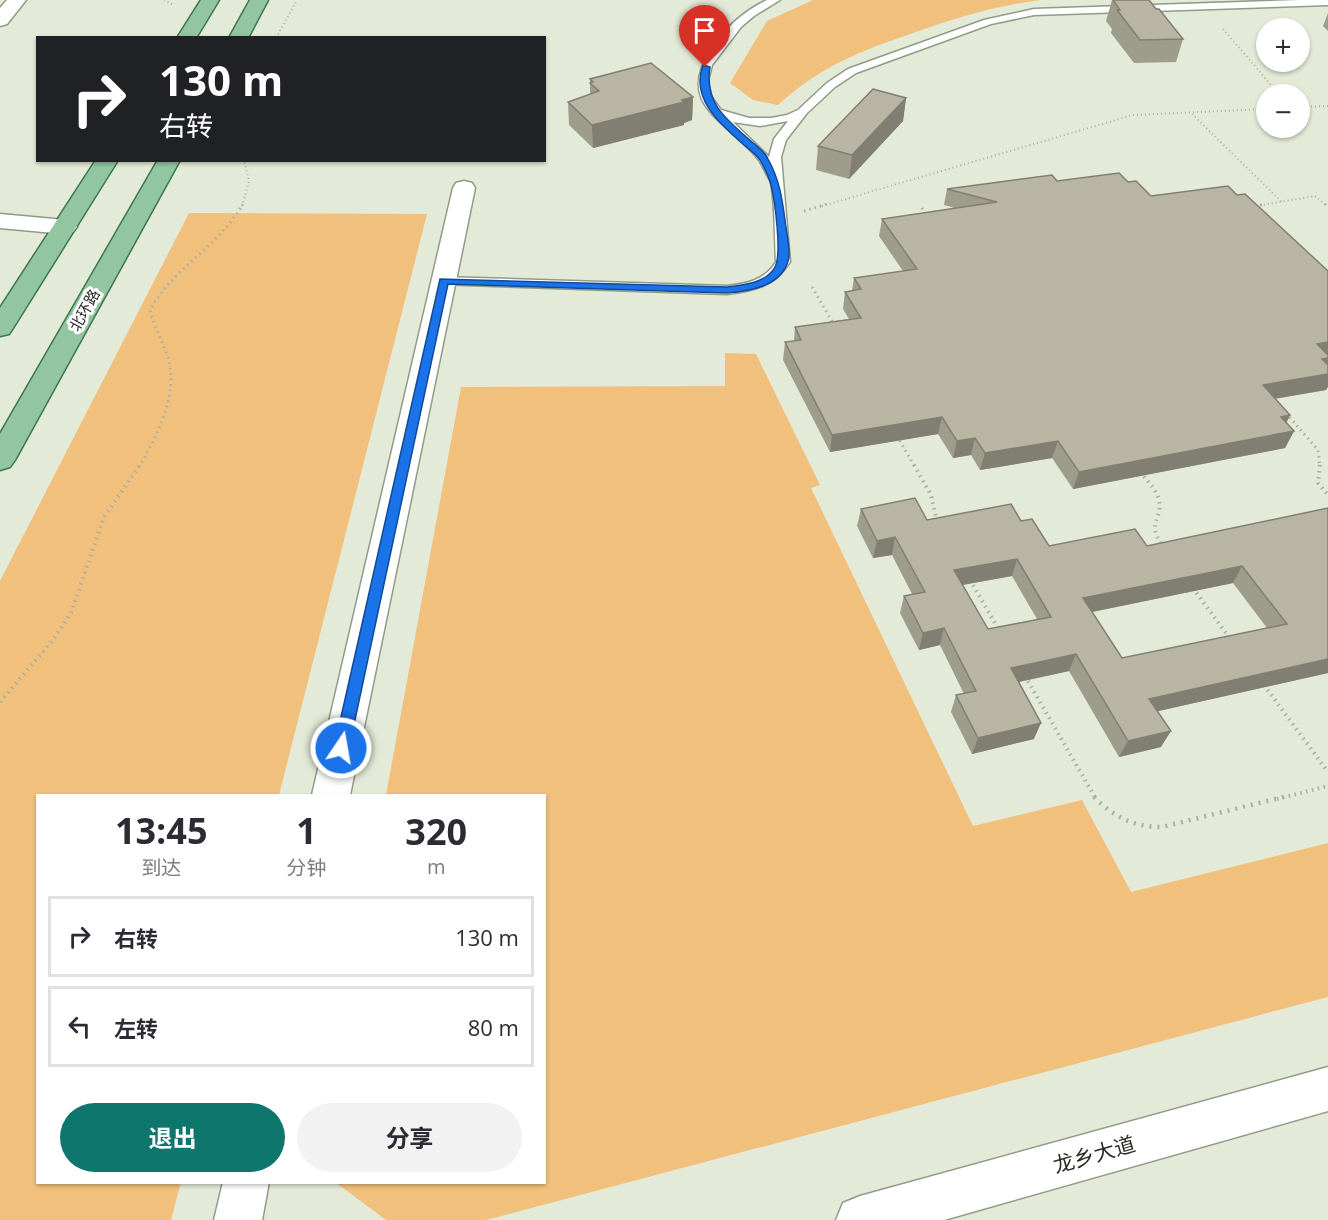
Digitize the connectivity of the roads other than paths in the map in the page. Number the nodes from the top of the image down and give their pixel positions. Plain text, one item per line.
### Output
1 (17, 0) edge
2 (210, 0) edge
3 (259, 0) edge
4 (775, 0) edge
5 (1328, 2) edge
6 (0, 20) edge
7 (187, 36) edge
8 (239, 36) edge
9 (710, 104) junction
10 (803, 111) junction
11 (106, 162) edge
12 (168, 162) edge
13 (776, 185) junction
14 (464, 188) dead end
15 (0, 221) edge
16 (64, 227) junction
17 (443, 281) junction
18 (0, 328) edge
19 (0, 460) edge
20 (331, 794) edge
21 (1328, 1089) edge
22 (246, 1184) edge
23 (238, 1220) edge
24 (860, 1220) edge

1 - 6 street
2 - 7 main road
3 - 8 main road
4 - 9 lane
5 - 10 lane
9 - 10 lane
9 - 13 lane
10 - 13 lane
11 - 16 main road
12 - 19 main road, 北环路
13 - 17 lane
14 - 17 street
15 - 16 street
16 - 18 main road
17 - 20 street
21 - 24 street, 龙乡大道
22 - 23 street

